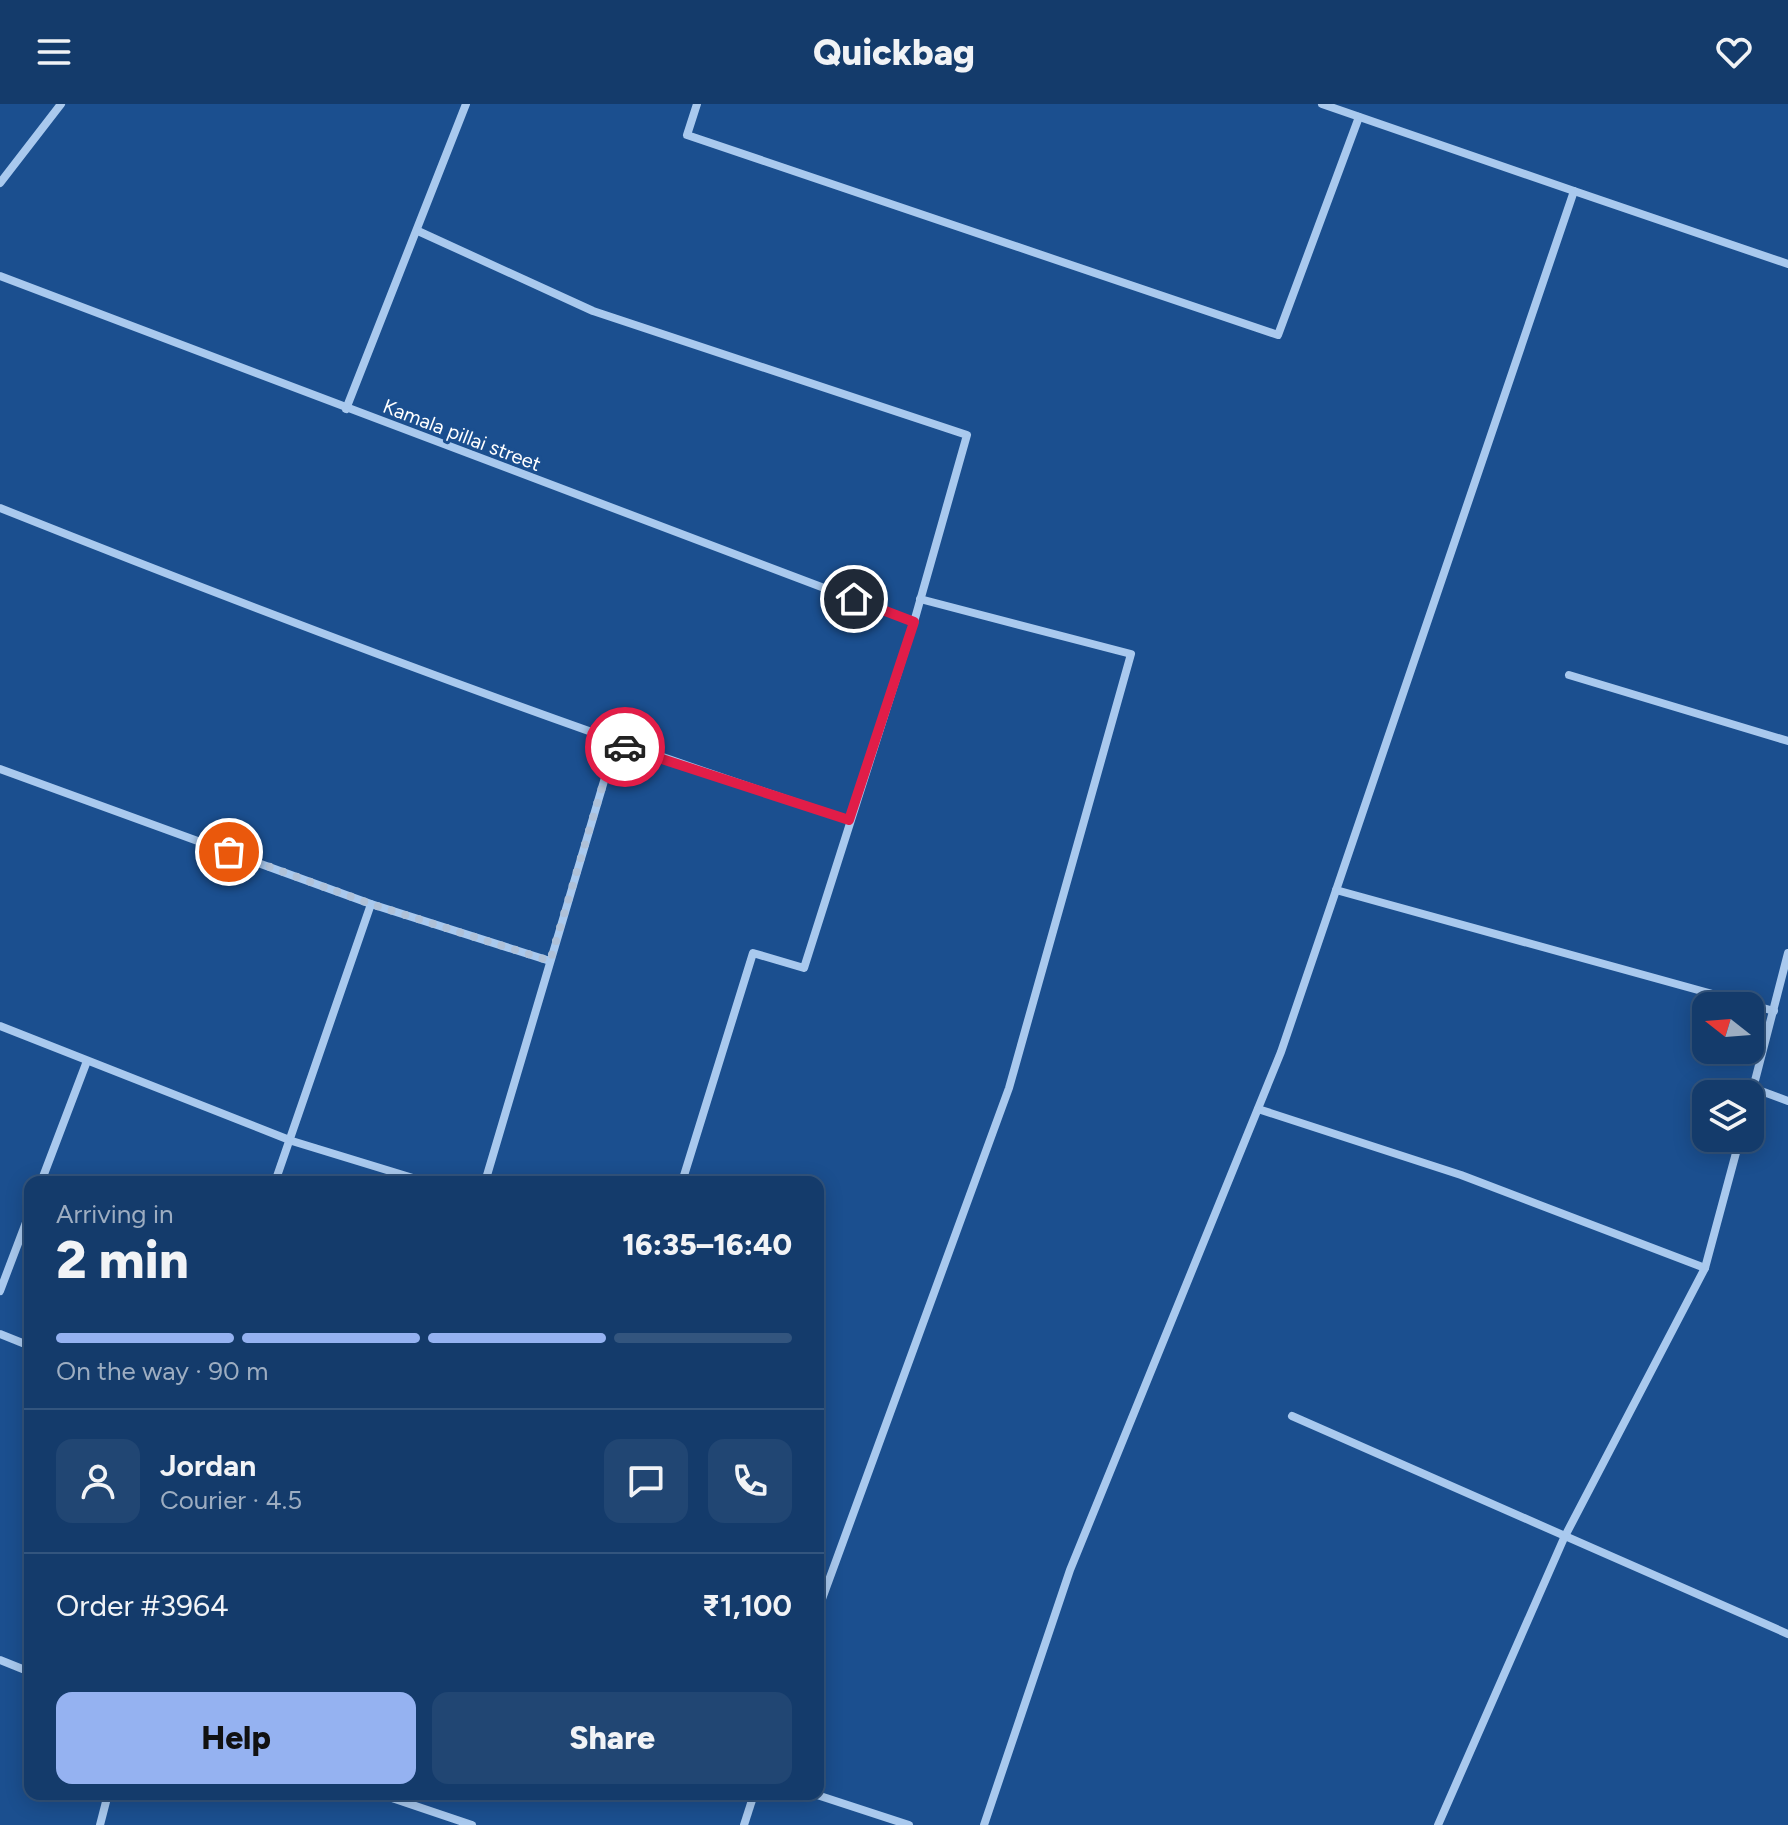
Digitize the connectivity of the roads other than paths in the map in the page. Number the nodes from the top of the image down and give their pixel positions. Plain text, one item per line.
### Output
1 (61, 104) edge
2 (466, 104) edge
3 (697, 104) edge
4 (1322, 104) edge
5 (1359, 117) junction
6 (0, 183) edge
7 (1574, 191) junction
8 (418, 231) junction
9 (1788, 264) edge
10 (0, 276) edge
11 (346, 409) junction
12 (0, 508) edge
13 (920, 599) junction
14 (914, 622) junction
15 (1569, 675) dead end
16 (1788, 741) edge
17 (615, 744) junction
18 (0, 769) edge
19 (849, 820) junction
20 (1336, 890) junction
21 (371, 904) junction
22 (1788, 953) edge
23 (550, 961) junction
24 (1774, 1011) junction
25 (0, 1026) edge
26 (87, 1061) junction
27 (1755, 1080) edge
28 (1764, 1092) edge
29 (1788, 1101) edge
30 (1258, 1109) junction
31 (292, 1141) junction
32 (1736, 1152) edge
33 (43, 1176) edge
34 (277, 1176) edge
35 (406, 1176) edge
36 (487, 1176) edge
37 (684, 1176) edge
38 (24, 1228) edge
39 (1705, 1268) junction
40 (0, 1291) edge
41 (0, 1334) edge
42 (24, 1344) edge
43 (1292, 1416) dead end
44 (1564, 1538) junction
45 (824, 1574) edge
46 (830, 1576) junction
47 (824, 1593) edge
48 (1788, 1634) edge
49 (0, 1660) edge
50 (24, 1670) edge
51 (824, 1797) edge
52 (106, 1800) edge
53 (398, 1800) edge
54 (752, 1800) edge
55 (100, 1825) edge
56 (472, 1825) edge
57 (744, 1825) edge
58 (909, 1825) edge
59 (984, 1825) edge
60 (1438, 1825) edge

1 - 6 street
2 - 8 street
3 - 5 street
4 - 5 street
5 - 7 street
7 - 9 street
7 - 20 street
8 - 11 street
8 - 13 street
10 - 11 street, Kamala pillai street
11 - 14 street, Kamala pillai street
12 - 17 street
13 - 14 street
13 - 46 street
14 - 19 street
15 - 16 street
17 - 19 street
17 - 23 street
18 - 21 street
19 - 37 street
20 - 24 street
20 - 30 street
21 - 23 street
21 - 31 street
22 - 24 street
23 - 36 street
24 - 27 street
25 - 26 street
26 - 31 street
26 - 33 street
28 - 29 street
30 - 39 street
30 - 59 street
31 - 34 street
31 - 35 street
32 - 39 street
38 - 40 street
39 - 44 street
41 - 42 street
43 - 44 street
44 - 48 street
44 - 60 street
45 - 46 street
46 - 47 street
49 - 50 street
51 - 58 street
52 - 55 street
53 - 56 street
54 - 57 street

